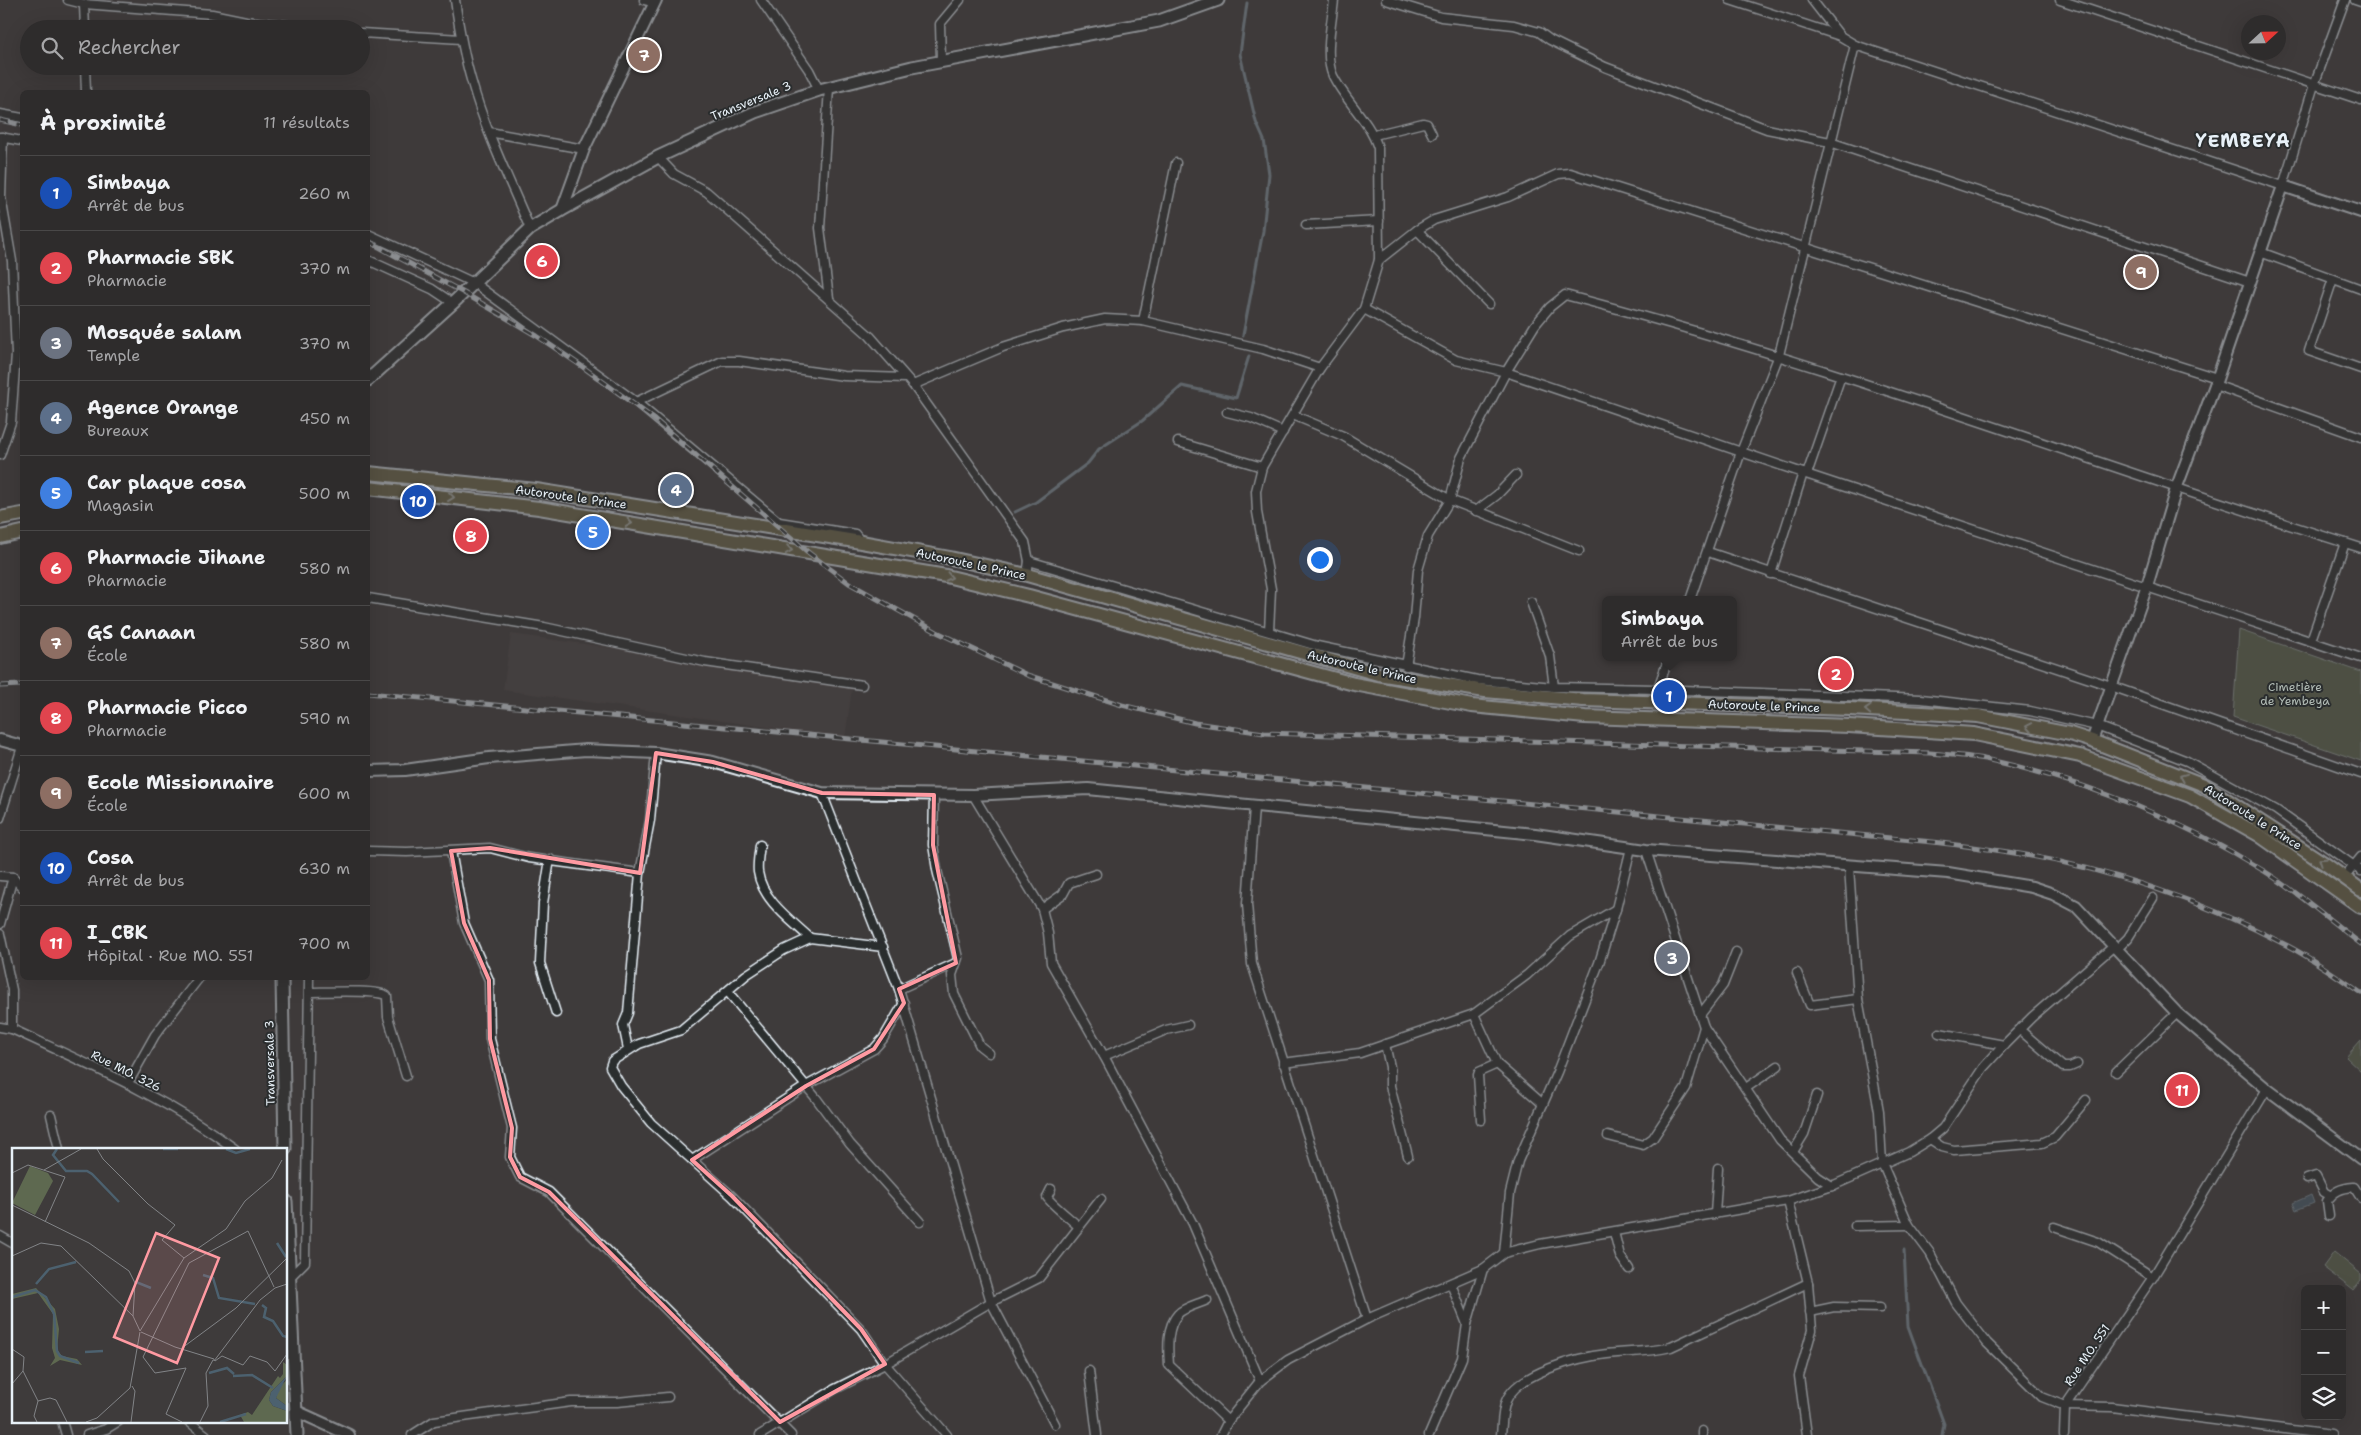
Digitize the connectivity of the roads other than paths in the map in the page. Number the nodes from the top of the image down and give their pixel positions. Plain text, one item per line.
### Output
1 (68, 0) edge
2 (455, 0) edge
3 (644, 0) edge
4 (761, 0) edge
5 (960, 0) edge
6 (1218, 0) edge
7 (1334, 0) edge
8 (1386, 0) edge
9 (1730, 0) edge
10 (1812, 0) edge
11 (2060, 0) edge
12 (2345, 0) edge
13 (2355, 0) edge
14 (655, 2) edge
15 (2361, 2) edge
16 (84, 4) junction
17 (84, 20) edge
18 (241, 20) edge
19 (370, 33) edge
20 (1840, 36) junction
21 (461, 39) junction
22 (1855, 45) junction
23 (941, 60) junction
24 (85, 75) edge
25 (2314, 85) junction
26 (824, 89) junction
27 (86, 90) edge
28 (2361, 100) edge
29 (0, 114) edge
30 (20, 118) edge
31 (489, 132) junction
32 (1432, 134) dead end
33 (1374, 135) junction
34 (2, 137) edge
35 (20, 141) edge
36 (1830, 142) junction
37 (584, 149) junction
38 (658, 157) junction
39 (1176, 163) dead end
40 (2282, 186) junction
41 (562, 210) junction
42 (2361, 212) edge
43 (1379, 220) junction
44 (1306, 225) dead end
45 (530, 229) junction
46 (1417, 230) junction
47 (370, 235) edge
48 (1804, 248) junction
49 (2260, 252) junction
50 (1380, 260) junction
51 (370, 261) edge
52 (2333, 279) junction
53 (2250, 282) junction
54 (474, 283) junction
55 (2361, 289) edge
56 (829, 298) junction
57 (453, 303) junction
58 (1490, 304) dead end
59 (1364, 309) junction
60 (1143, 321) junction
61 (1779, 355) junction
62 (1320, 368) junction
63 (2361, 369) edge
64 (1506, 372) junction
65 (1841, 376) junction
66 (370, 378) edge
67 (905, 378) junction
68 (2216, 382) junction
69 (913, 385) junction
70 (636, 402) junction
71 (1227, 412) dead end
72 (1293, 415) junction
73 (1283, 432) junction
74 (2361, 437) edge
75 (1178, 442) dead end
76 (1741, 452) junction
77 (0, 455) edge
78 (1262, 467) junction
79 (370, 473) edge
80 (1516, 474) dead end
81 (1805, 474) junction
82 (370, 488) edge
83 (2176, 489) junction
84 (1450, 500) junction
85 (1476, 511) junction
86 (20, 514) edge
87 (0, 518) edge
88 (20, 532) edge
89 (0, 537) edge
90 (861, 542) junction
91 (2345, 543) junction
92 (2361, 548) edge
93 (1579, 551) dead end
94 (1708, 552) junction
95 (1029, 561) junction
96 (1771, 574) junction
97 (1027, 575) junction
98 (2147, 586) junction
99 (1692, 596) edge
100 (370, 598) edge
101 (1531, 602) dead end
102 (1268, 632) junction
103 (2311, 640) junction
104 (2361, 658) edge
105 (1668, 661) edge
106 (1406, 666) junction
107 (862, 685) dead end
108 (2111, 686) junction
109 (1554, 687) junction
110 (1657, 689) junction
111 (1653, 702) junction
112 (2097, 726) junction
113 (0, 740) edge
114 (2092, 741) junction
115 (20, 746) edge
116 (20, 753) edge
117 (656, 753) junction
118 (370, 771) edge
119 (2361, 774) edge
120 (822, 793) junction
121 (934, 795) junction
122 (973, 795) junction
123 (1254, 807) junction
124 (0, 818) edge
125 (760, 845) dead end
126 (1631, 848) junction
127 (1646, 850) junction
128 (370, 851) edge
129 (450, 852) junction
130 (2361, 858) edge
131 (550, 859) junction
132 (1849, 867) junction
133 (2358, 868) edge
134 (640, 873) junction
135 (1096, 874) dead end
136 (0, 876) edge
137 (13, 878) junction
138 (2344, 878) junction
139 (20, 885) edge
140 (2361, 890) edge
141 (2153, 898) dead end
142 (2361, 907) edge
143 (1042, 909) junction
144 (1616, 910) junction
145 (0, 924) edge
146 (0, 934) edge
147 (810, 938) junction
148 (883, 946) junction
149 (2115, 948) junction
150 (1736, 952) dead end
151 (956, 963) junction
152 (1797, 973) dead end
153 (197, 980) edge
154 (282, 980) edge
155 (309, 980) edge
156 (899, 989) junction
157 (310, 992) junction
158 (728, 992) junction
159 (1858, 999) junction
160 (904, 1003) junction
161 (556, 1013) dead end
162 (2177, 1013) junction
163 (1474, 1014) junction
164 (1700, 1015) junction
165 (1188, 1025) dead end
166 (0, 1027) edge
167 (1704, 1027) junction
168 (12, 1029) junction
169 (2020, 1030) junction
170 (1940, 1033) dead end
171 (1386, 1044) junction
172 (2004, 1045) junction
173 (628, 1049) junction
174 (989, 1053) dead end
175 (1104, 1056) junction
176 (1283, 1063) junction
177 (1497, 1064) junction
178 (2077, 1064) dead end
179 (1778, 1066) dead end
180 (2116, 1072) dead end
181 (406, 1076) dead end
182 (128, 1083) junction
183 (806, 1086) junction
184 (1746, 1088) junction
185 (2267, 1088) junction
186 (1818, 1095) dead end
187 (2086, 1100) dead end
188 (1543, 1104) junction
189 (51, 1115) dead end
190 (1481, 1120) dead end
191 (1608, 1136) dead end
192 (1930, 1139) junction
193 (59, 1148) edge
194 (235, 1148) edge
195 (285, 1148) edge
196 (1793, 1152) junction
197 (1408, 1156) dead end
198 (2361, 1159) edge
199 (692, 1160) junction
200 (1882, 1163) junction
201 (1718, 1168) dead end
202 (2307, 1179) dead end
203 (1832, 1186) junction
204 (1051, 1189) dead end
205 (2331, 1196) junction
206 (2361, 1198) edge
207 (1101, 1200) dead end
208 (1788, 1201) junction
209 (1715, 1214) junction
210 (2328, 1216) dead end
211 (920, 1222) dead end
212 (1909, 1225) junction
213 (1855, 1226) dead end
214 (1079, 1227) junction
215 (2054, 1227) dead end
216 (1614, 1232) junction
217 (0, 1236) edge
218 (12, 1243) edge
219 (1504, 1253) junction
220 (1484, 1269) junction
221 (1629, 1269) dead end
222 (2153, 1277) junction
223 (288, 1279) joint
224 (1808, 1283) junction
225 (1451, 1284) junction
226 (1207, 1300) dead end
227 (991, 1302) junction
228 (1880, 1308) dead end
229 (1810, 1312) junction
230 (1367, 1319) junction
231 (1467, 1324) junction
232 (885, 1364) junction
233 (1089, 1371) dead end
234 (1260, 1381) junction
235 (290, 1394) edge
236 (668, 1396) dead end
237 (2065, 1406) junction
238 (296, 1411) junction
239 (1228, 1421) junction
240 (62, 1422) edge
241 (117, 1422) edge
242 (189, 1422) edge
243 (780, 1422) junction
244 (1055, 1424) dead end
245 (66, 1435) edge
246 (87, 1435) edge
247 (206, 1435) edge
248 (297, 1435) edge
249 (350, 1435) edge
250 (412, 1435) edge
251 (760, 1435) edge
252 (791, 1435) edge
253 (947, 1435) edge
254 (1097, 1435) edge
255 (1221, 1435) edge
256 (1430, 1435) edge
257 (1501, 1435) edge
258 (1807, 1435) edge
259 (2064, 1435) edge
260 (2331, 1435) edge

1 - 16 street
2 - 21 street
3 - 14 street
4 - 26 street
5 - 23 street
6 - 23 main road, Transversale 3
7 - 33 street
8 - 36 street
9 - 20 street
10 - 20 street
11 - 25 street
12 - 25 street
13 - 15 street
14 - 37 street
16 - 17 street
16 - 18 street
19 - 21 street
20 - 22 street
21 - 31 street
22 - 36 street
22 - 40 street
23 - 26 main road, Transversale 3
24 - 27 street
25 - 28 street
25 - 40 street
26 - 38 main road, Transversale 3
26 - 56 street
29 - 30 street
31 - 37 street
31 - 45 street
32 - 33 street
33 - 43 street
34 - 35 street
34 - 77 street
36 - 48 street
36 - 53 street
37 - 41 street
38 - 41 main road, Transversale 3
38 - 56 street
39 - 60 street
40 - 42 street
40 - 49 street
41 - 45 main road, Transversale 3
43 - 44 street
43 - 50 street
45 - 54 main road, Transversale 3
46 - 48 street
46 - 50 street
46 - 58 street
47 - 54 street
48 - 61 street
48 - 68 street
49 - 52 street
49 - 53 street
50 - 59 street
51 - 57 street
52 - 55 street
52 - 63 street
53 - 68 street
54 - 57 main road, Transversale 3
54 - 70 street
56 - 67 street
57 - 66 main road, Transversale 3
59 - 62 street
59 - 64 street
60 - 62 street
60 - 69 street
61 - 64 street
61 - 65 street
61 - 76 street
62 - 72 street
64 - 76 street
64 - 84 street
65 - 81 street
65 - 83 street
67 - 69 street
67 - 70 street
68 - 74 street
68 - 83 street
69 - 95 street
70 - 90 street
71 - 73 street
72 - 73 street
72 - 84 street
73 - 78 street
75 - 78 street
76 - 81 street
76 - 94 street
78 - 102 street
79 - 90 main road, Autoroute le Prince
80 - 85 street
81 - 96 street
81 - 98 street
82 -> 142 main road, Autoroute le Prince
83 - 91 street
83 - 98 street
84 - 85 street
84 - 106 street
85 - 93 street
86 - 87 main road
88 - 89 main road
90 - 97 main road, Autoroute le Prince
91 - 92 street
91 - 103 street
94 - 96 street
94 - 99 street
95 - 97 street
95 - 102 street
96 - 108 street
97 - 111 main road, Autoroute le Prince
98 - 103 street
98 - 108 street
100 - 107 street
101 - 109 street
102 - 106 street
103 - 104 street
105 - 110 street
106 - 109 street
108 - 112 street
108 - 119 street
109 - 110 street
110 - 111 street
110 - 112 street
114 -> 111 main road, Autoroute le Prince
112 - 114 street
112 - 133 street
113 - 115 street
138 -> 114 main road, Autoroute le Prince
116 - 124 street
117 - 118 street
117 - 120 street
117 - 134 street
120 - 121 street
120 - 148 street
121 - 122 street
121 - 151 street
122 - 123 street
122 - 143 street
123 - 126 street
123 - 176 street
125 - 147 street
126 - 127 street
126 - 144 street
127 - 132 street
127 - 164 street
128 - 129 street
129 - 131 street
129 - 243 street
130 - 133 street
131 - 134 street
131 - 161 street
132 - 149 street
132 - 159 street
133 - 138 street
134 - 173 street
135 - 143 street
136 - 137 street
137 - 139 street
137 - 145 street
138 - 140 main road, Autoroute le Prince
141 - 149 street
143 - 175 street
144 - 163 street
144 - 188 street
146 - 168 street
147 - 148 street
147 - 158 street
148 - 156 street
149 - 162 street
149 - 169 street
150 - 164 street
151 - 156 street
151 - 174 street
152 - 159 street
153 - 182 street
154 - 195 main road, Transversale 3
155 - 157 street
156 - 160 street
157 - 181 street
157 - 223 street
158 - 173 street
158 - 183 street
159 - 200 street
160 - 183 street
160 - 227 street
162 - 180 street
162 - 185 street
163 - 171 street
163 - 177 street
164 - 167 street
165 - 175 street
166 - 168 street, Rue MO. 326
167 - 184 street
167 - 191 street
168 - 182 street, Rue MO. 326
169 - 172 street
169 - 178 street
170 - 172 street
171 - 176 street
171 - 197 street
172 - 192 street
173 - 199 street
175 - 234 street
176 - 230 street
177 - 188 street
177 - 190 street
179 - 184 street
182 - 194 street, Rue MO. 326
183 - 199 street
183 - 211 street
184 - 196 street
185 - 198 street
185 - 222 street, Rue MO. 551
186 - 196 street
187 - 192 street
188 - 219 street
189 - 193 street
192 - 200 street
196 - 203 street
199 - 232 street
200 - 203 street
200 - 212 street
201 - 209 street
202 - 205 street
203 - 208 street
204 - 214 street
205 - 206 street
205 - 210 street
207 - 214 street
208 - 209 street
208 - 224 street
209 - 216 street
212 - 213 street
212 - 237 street
214 - 227 street
215 - 222 street
216 - 219 street
216 - 221 street
217 - 218 street
219 - 220 street
220 - 225 street
220 - 231 street
222 - 237 street, Rue MO. 551
223 - 235 main road
224 - 229 street
224 - 257 street
225 - 230 street
225 - 231 street
226 - 239 street
227 - 232 street
227 - 244 street
228 - 229 street
229 - 258 street
230 - 234 street
231 - 256 street
232 - 243 street
232 - 253 street
233 - 254 street
234 - 239 street
235 - 238 main road
236 - 250 street
237 - 259 street
237 - 260 street, Rue MO. 551
238 - 248 main road
238 - 249 street
239 - 255 street
240 - 245 street
241 - 246 street
242 - 247 street
243 - 251 street
243 - 252 street

